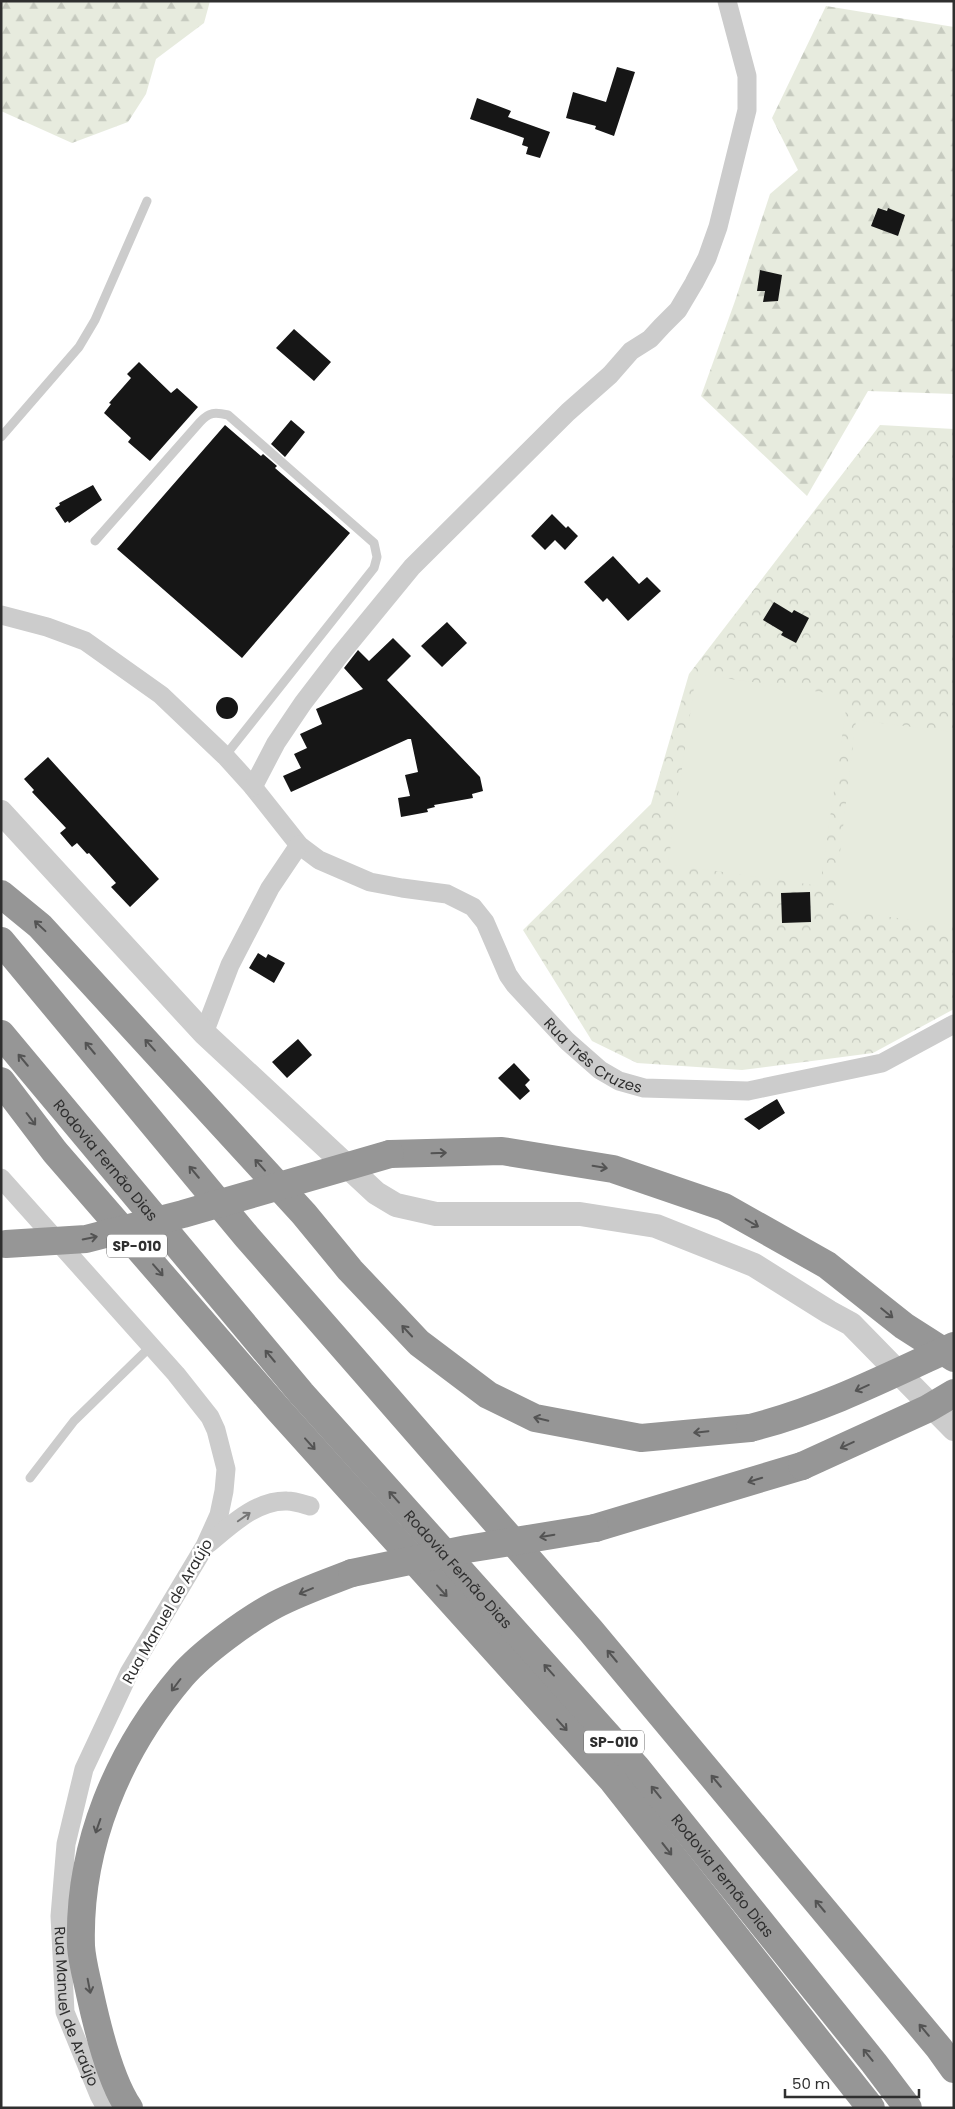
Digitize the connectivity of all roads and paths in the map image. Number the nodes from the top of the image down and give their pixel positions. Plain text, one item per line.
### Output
1 (727, 1) edge
2 (147, 201) dead end
3 (1, 437) edge
4 (96, 541) dead end
5 (1, 615) edge
6 (224, 756) junction
7 (253, 787) junction
8 (1, 812) edge
9 (298, 845) junction
10 (1, 894) edge
11 (1, 942) edge
12 (954, 1024) edge
13 (204, 1033) junction
14 (1, 1034) edge
15 (1, 1081) edge
16 (1, 1178) edge
17 (4, 1243) edge
18 (954, 1346) edge
19 (150, 1347) junction
20 (954, 1358) edge
21 (954, 1393) edge
22 (954, 1429) edge
23 (30, 1478) dead end
24 (310, 1506) dead end
25 (205, 1546) junction
26 (954, 2069) edge
27 (106, 2108) edge
28 (129, 2108) edge
29 (871, 2108) edge
30 (908, 2108) edge

1 - 7 street
2 - 3 lane
4 - 6 lane
5 - 6 street, Rua Três Cruzes
6 - 7 street, Rua Três Cruzes
7 - 9 street, Rua Três Cruzes
8 - 13 street
9 - 12 street, Rua Três Cruzes
9 - 13 street
18 -> 10 highway, bridge
26 -> 11 highway
13 - 22 street
30 -> 14 highway, Rodovia Fernão Dias / SP-010
15 -> 29 highway, Rodovia Fernão Dias / SP-010
16 - 19 street, Rua Manuel de Araújo
17 -> 20 highway, bridge
19 - 23 lane
19 - 25 street, Rua Manuel de Araújo
21 -> 28 highway, bridge
25 -> 24 street
25 - 27 street, Rua Manuel de Araújo

